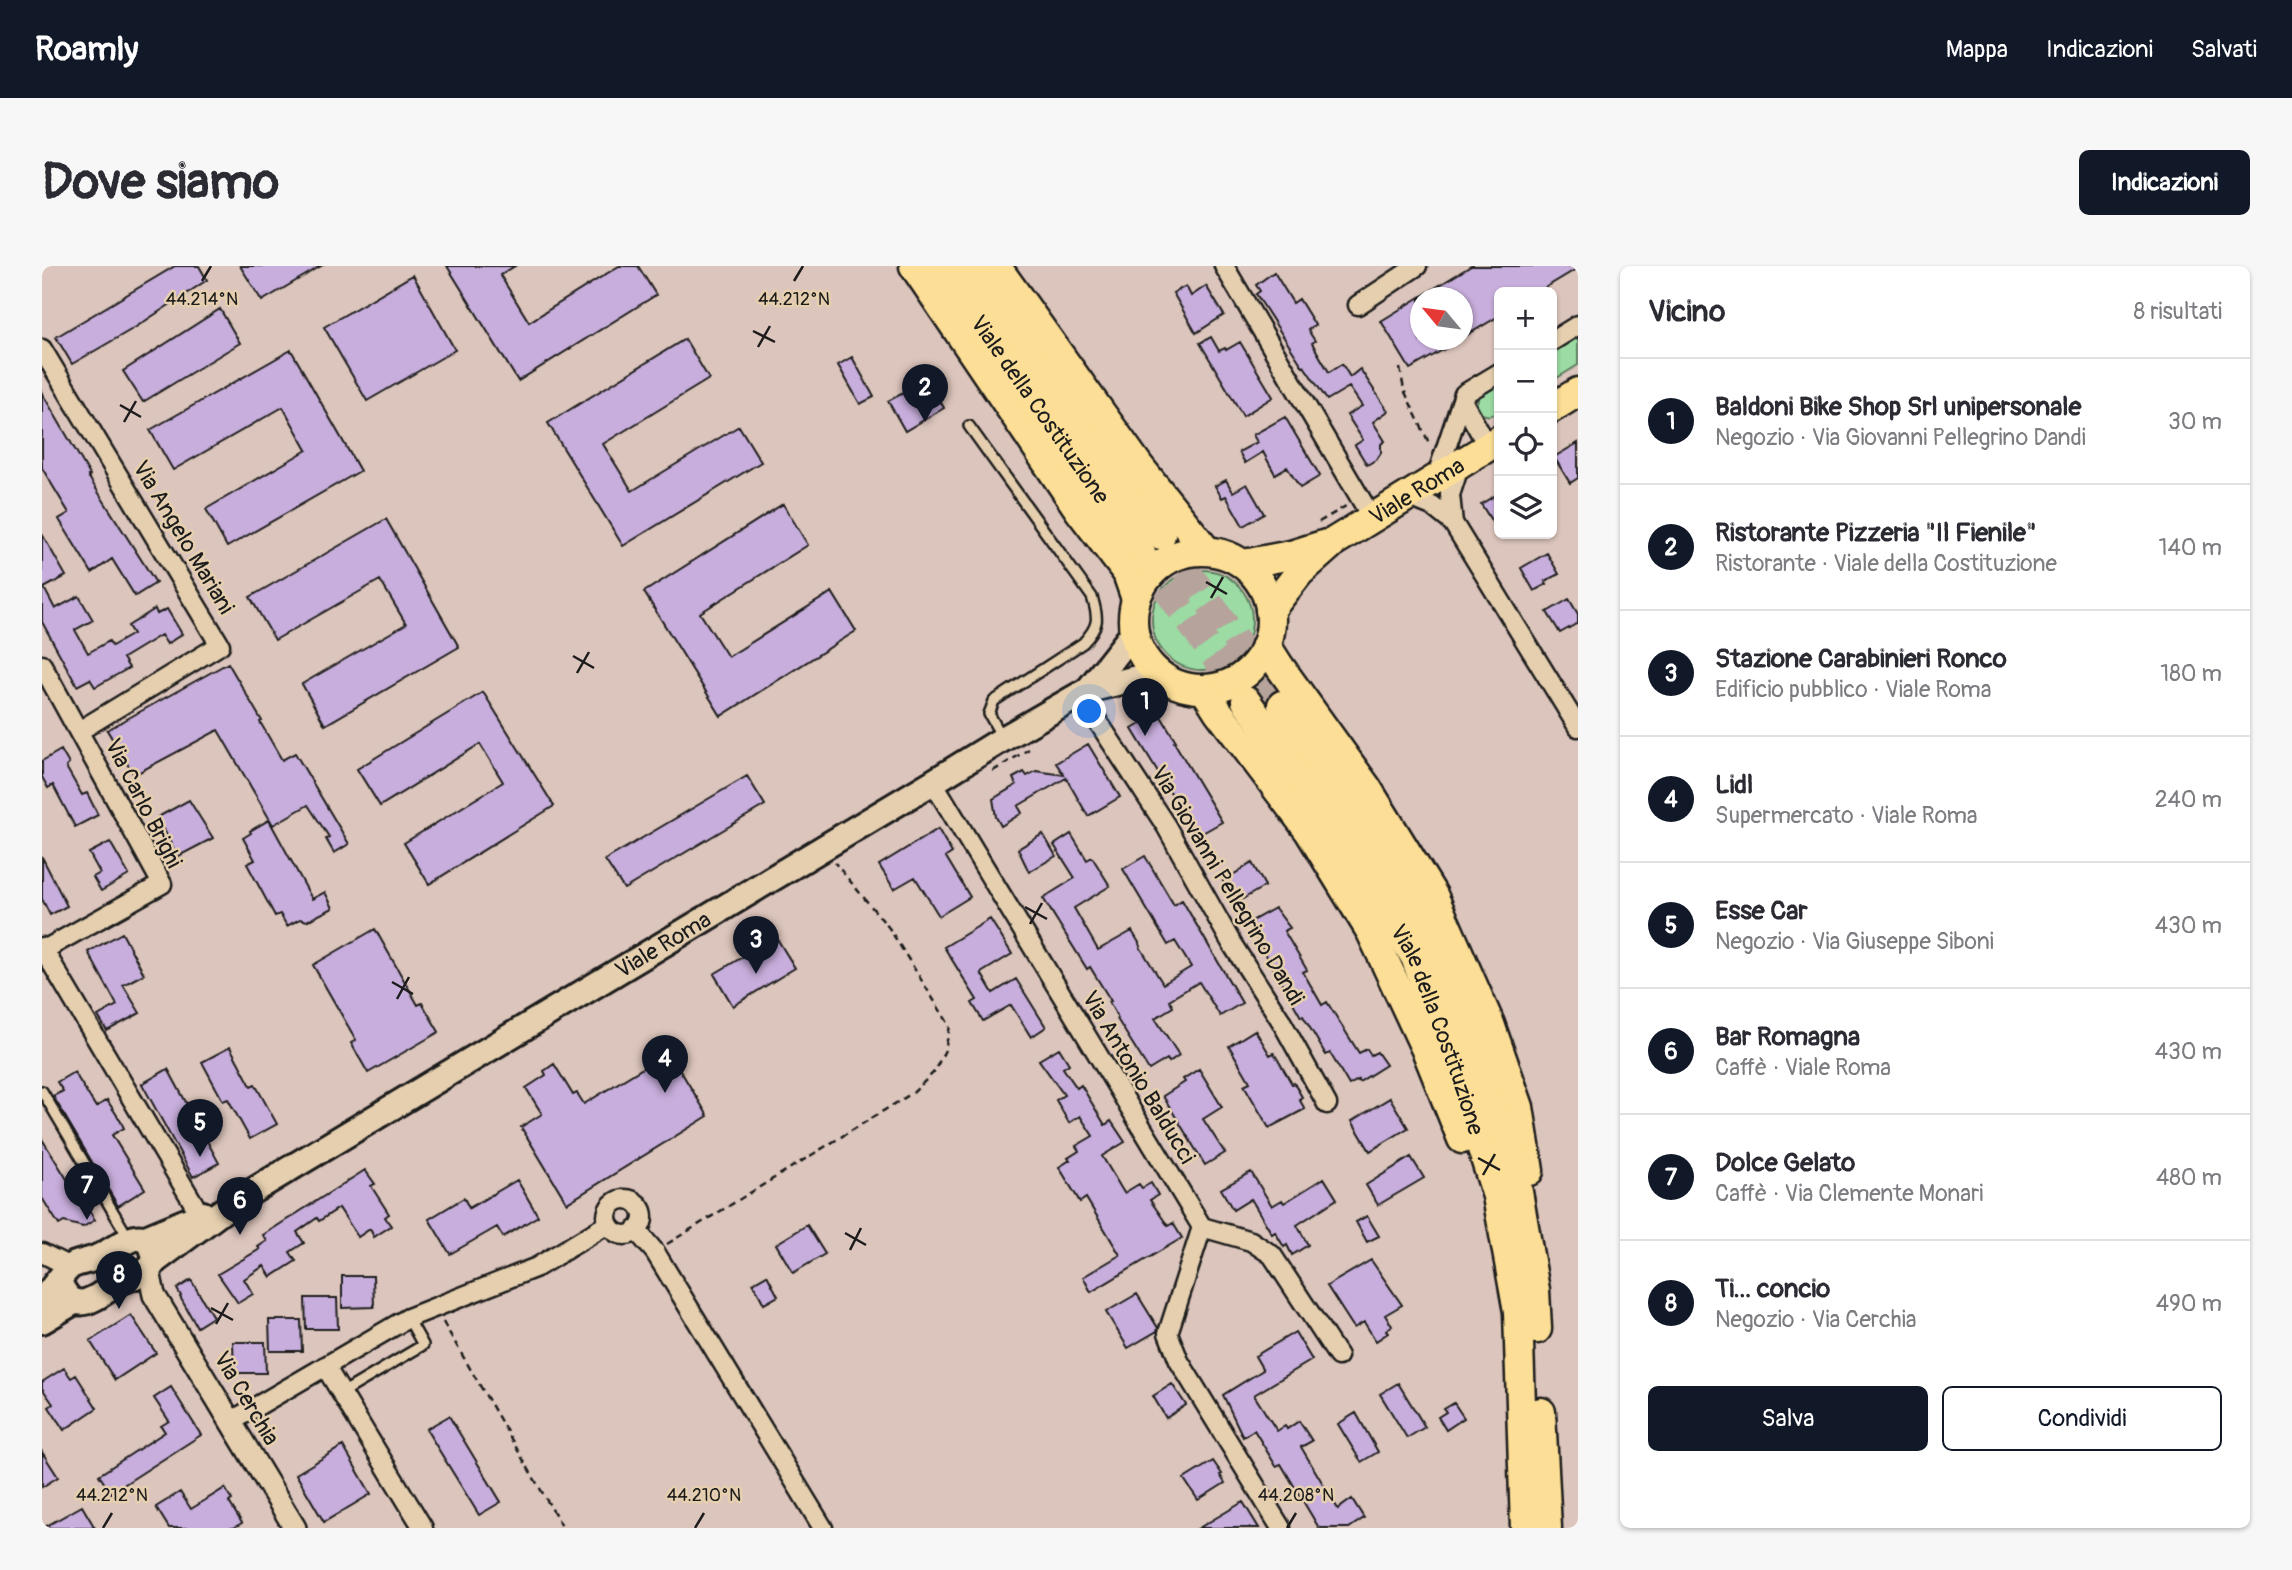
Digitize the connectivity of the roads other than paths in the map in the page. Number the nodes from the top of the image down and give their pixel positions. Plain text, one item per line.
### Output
1 (914, 266) edge
2 (940, 266) edge
3 (969, 266) edge
4 (996, 266) edge
5 (1224, 266) edge
6 (1417, 266) edge
7 (1358, 305) dead end
8 (1578, 325) edge
9 (1557, 338) edge
10 (42, 349) edge
11 (1494, 376) edge
12 (1578, 392) edge
13 (1462, 400) junction
14 (1557, 405) edge
15 (969, 426) dead end
16 (1494, 443) edge
17 (1460, 464) junction
18 (1436, 478) junction
19 (1407, 496) junction
20 (1372, 518) junction
21 (1453, 523) junction
22 (1335, 541) junction
23 (1206, 550) junction
24 (1244, 564) junction
25 (1136, 599) junction
26 (1270, 610) junction
27 (1134, 632) junction
28 (1266, 645) junction
29 (42, 665) edge
30 (1157, 684) junction
31 (1084, 692) junction
32 (1197, 694) junction
33 (1246, 701) tunnel mouth
34 (1282, 705) tunnel mouth
35 (1578, 727) edge
36 (79, 731) junction
37 (1003, 739) junction
38 (933, 782) junction
39 (43, 949) edge
40 (42, 1091) edge
41 (1327, 1104) dead end
42 (236, 1201) junction
43 (195, 1217) junction
44 (608, 1224) junction
45 (1202, 1227) junction
46 (636, 1230) junction
47 (136, 1239) junction
48 (42, 1253) edge
49 (42, 1261) edge
50 (65, 1274) junction
51 (153, 1276) junction
52 (42, 1300) edge
53 (74, 1301) junction
54 (1527, 1301) junction
55 (408, 1318) junction
56 (42, 1321) edge
57 (1338, 1356) dead end
58 (325, 1366) junction
59 (342, 1393) junction
60 (230, 1422) junction
61 (295, 1528) edge
62 (424, 1528) edge
63 (823, 1528) edge
64 (1281, 1528) edge
65 (1525, 1528) edge
66 (1547, 1528) edge

1 - 25 main road
2 - 3 main road, Viale della Costituzione
4 - 23 main road
5 - 20 street
6 - 7 street
8 - 9 street
10 - 36 street, Via Angelo Mariani
11 - 13 street
12 - 14 main road
13 - 16 street
13 - 18 street
15 - 37 lane
16 - 17 main road, Viale Roma
17 - 18 main road, Viale Roma
17 - 21 street
18 - 19 main road, Viale Roma
19 - 20 main road, Viale Roma
19 - 21 street
20 - 22 main road, Viale Roma
21 - 35 street
22 - 24 main road, Viale Roma
22 - 26 main road, Viale Roma
23 - 24 main road
23 - 25 main road
24 - 26 main road
25 - 27 main road
26 - 28 main road
27 - 30 main road
27 - 31 main road, Viale Roma
28 - 32 main road
28 - 54 main road
29 - 36 street, Via Carlo Brighi
30 - 31 main road, Viale Roma
30 - 32 main road
31 - 37 main road, Viale Roma
31 - 41 street, Via Giovanni Pellegrino Dandi
32 - 54 main road
33 - 54 main road, Viale della Costituzione
34 - 54 main road, Viale della Costituzione
36 - 39 street, Via Carlo Brighi
37 - 38 main road, Viale Roma
38 - 42 main road, Viale Roma
38 - 45 street, Via Antonio Balducci
39 - 43 street
40 - 47 lane
42 - 43 main road, Viale Roma
42 - 51 main road, Viale Roma
43 - 47 main road, Viale Roma
44 - 46 street
44 - 46 street
44 - 55 street
45 - 57 street
45 - 64 street
46 - 63 street
47 - 50 main road, Viale Roma
47 - 51 main road
48 - 50 street
49 - 50 street
50 - 52 main road
50 - 53 main road
51 - 53 main road, Viale Roma
51 - 60 street, Via Cerchia
53 - 56 main road
54 - 65 main road, Viale della Costituzione
54 - 66 main road, Viale della Costituzione
55 - 58 street
55 - 59 lane
58 - 59 street
58 - 60 street
59 - 62 street
60 - 61 street, Via Cerchia

